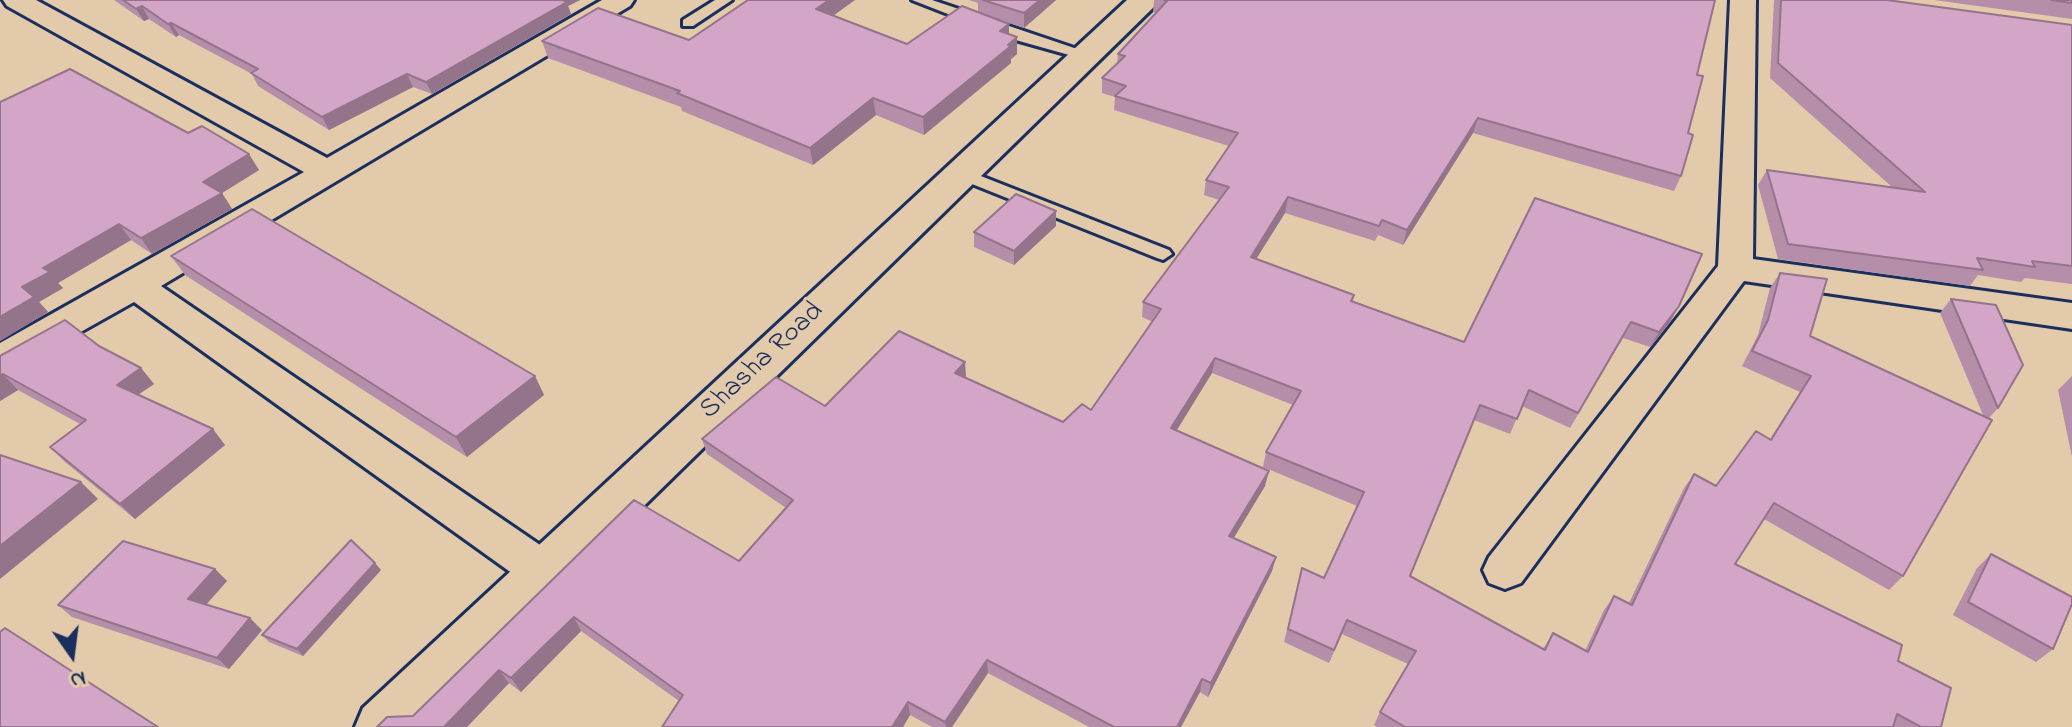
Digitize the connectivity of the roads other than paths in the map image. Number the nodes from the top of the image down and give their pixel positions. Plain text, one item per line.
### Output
1 (16, 0) edge
2 (621, 0) edge
3 (725, 0) edge
4 (919, 0) edge
5 (1145, 0) edge
6 (1743, 0) edge
7 (688, 23) dead end
8 (1087, 55) junction
9 (328, 172) junction
10 (963, 174) junction
11 (1163, 254) dead end
12 (1735, 268) junction
13 (135, 285) junction
14 (2072, 316) edge
15 (0, 360) edge
16 (1505, 570) dead end
17 (543, 571) junction
18 (383, 727) edge

1 - 9 street
2 - 9 street
3 - 7 lane
4 - 8 lane
5 - 8 street, Shasha Road
6 - 12 street
8 - 10 street, Shasha Road
9 - 13 street
10 - 11 lane
10 - 17 street, Shasha Road
12 - 14 street
12 - 16 street
13 - 15 street
13 - 17 street
17 - 18 street, Shasha Road

